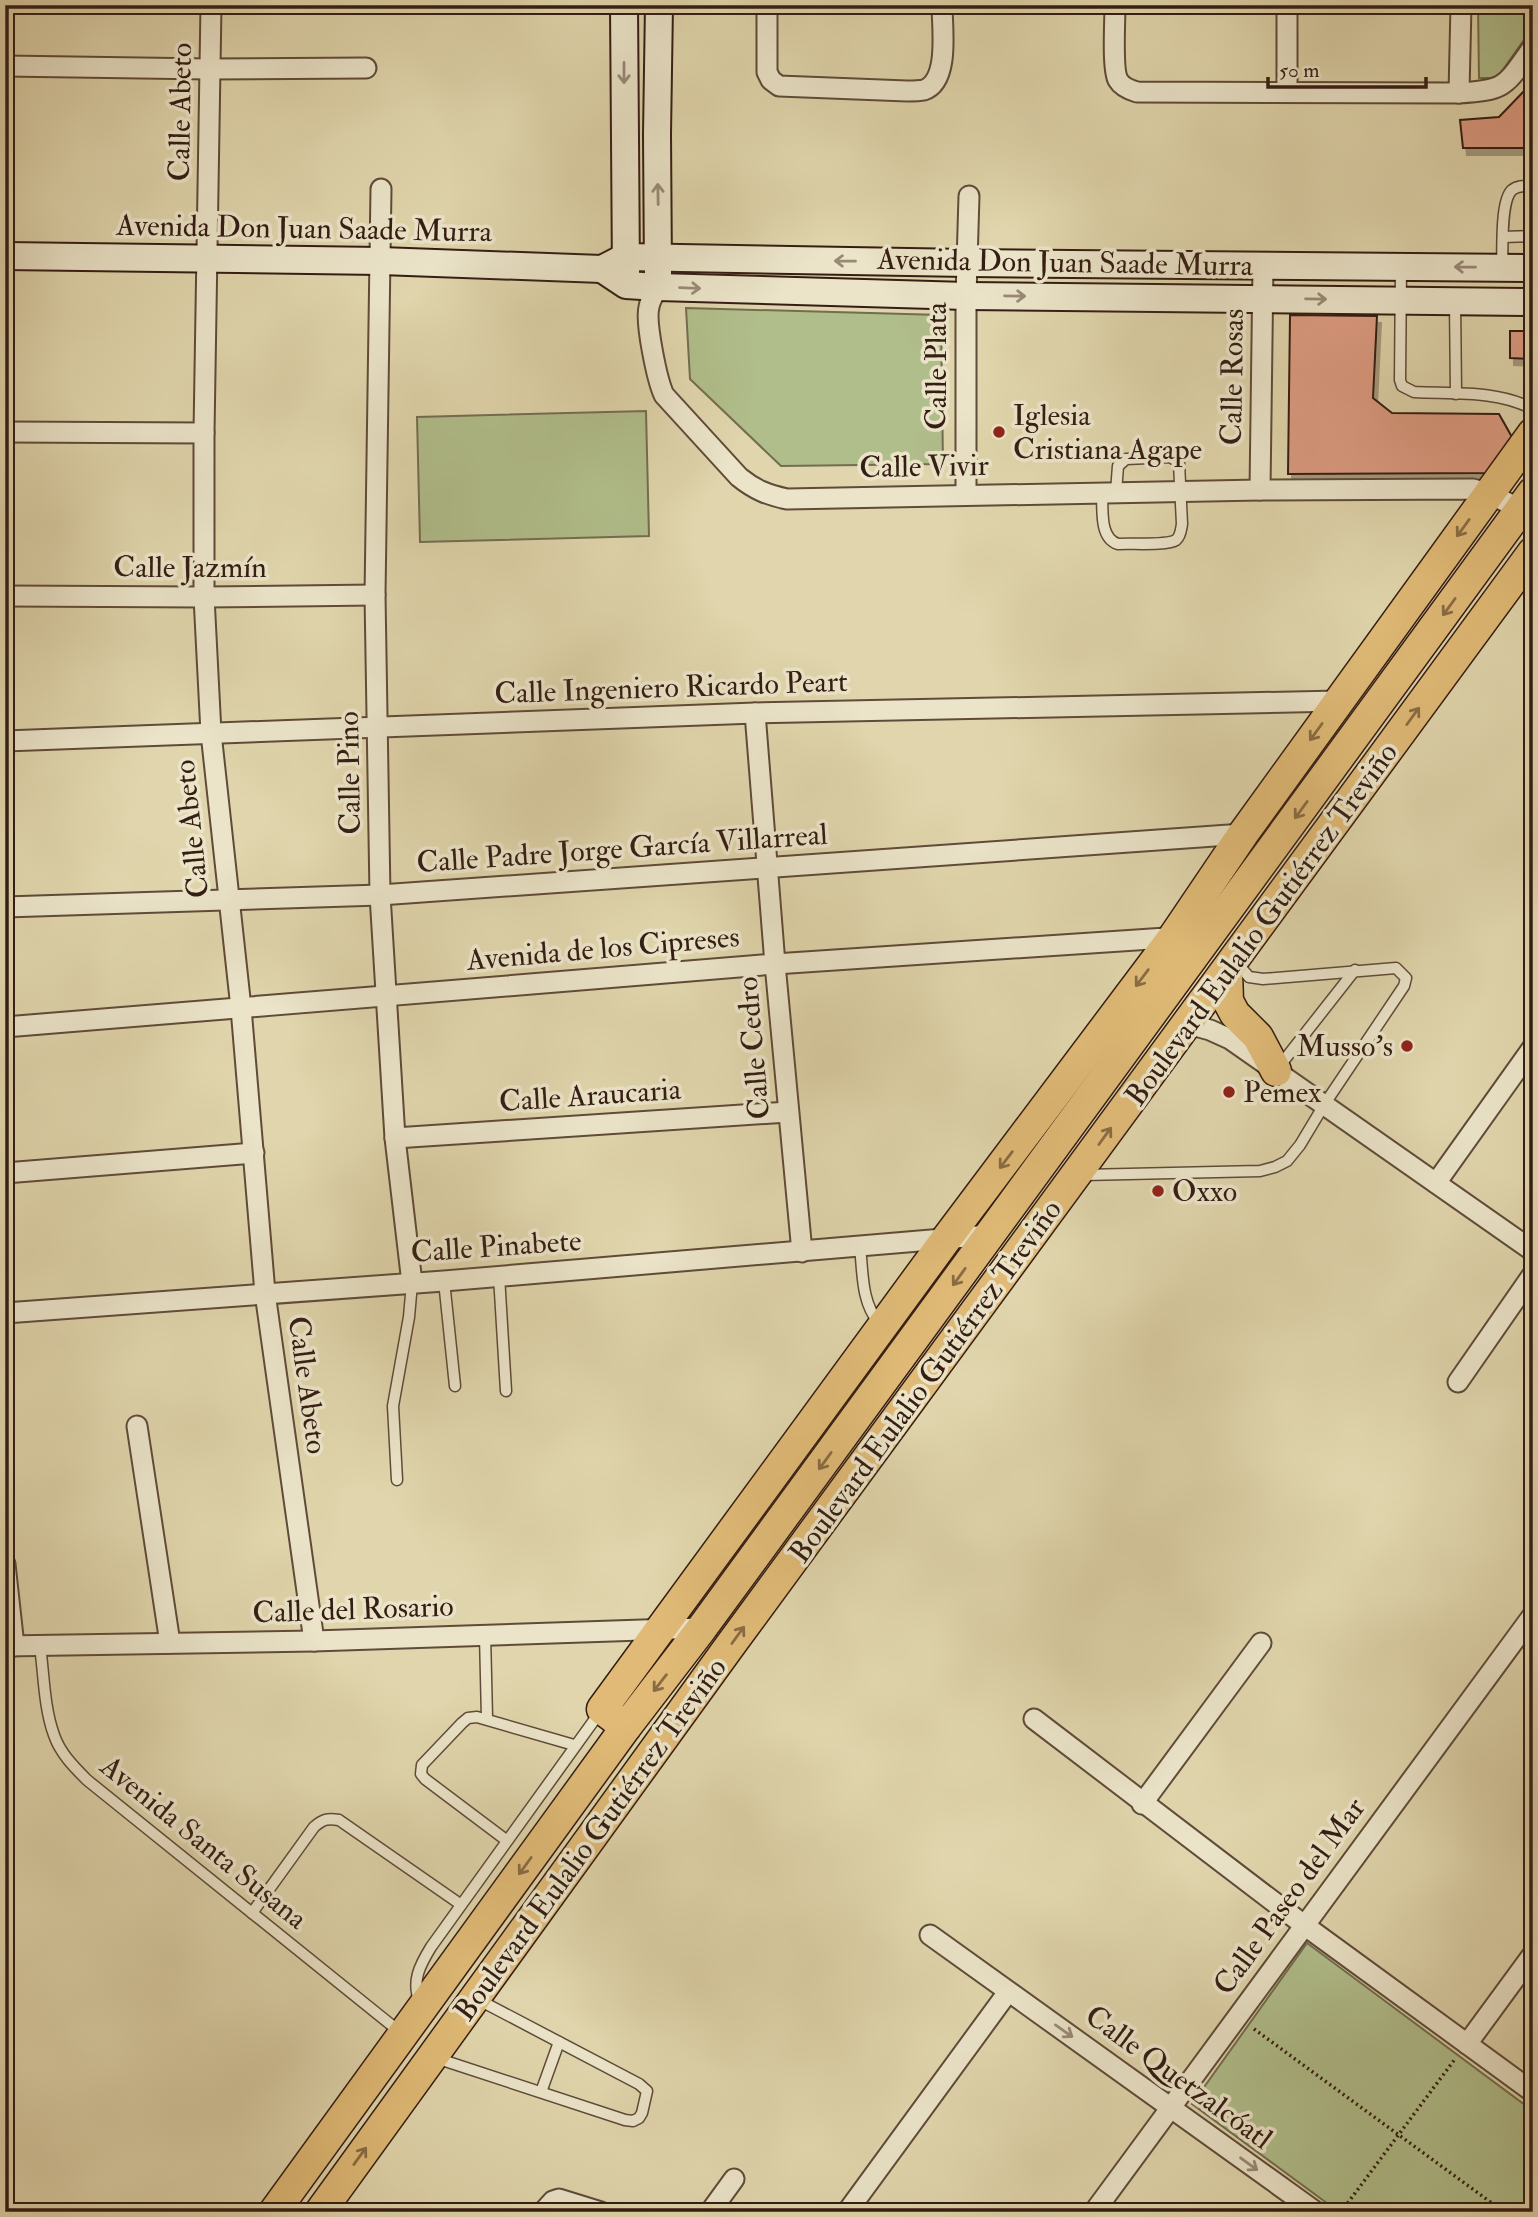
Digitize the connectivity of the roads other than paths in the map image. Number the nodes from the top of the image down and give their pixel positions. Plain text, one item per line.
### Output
1 (211, 5) edge
2 (624, 5) edge
3 (659, 5) edge
4 (767, 5) edge
5 (942, 5) edge
6 (1115, 5) edge
7 (1287, 5) edge
8 (1461, 5) edge
9 (1533, 47) edge
10 (5, 66) edge
11 (366, 68) dead end
12 (209, 69) junction
13 (1287, 92) junction
14 (1459, 93) junction
15 (1533, 186) edge
16 (381, 189) dead end
17 (969, 196) dead end
18 (1533, 236) edge
19 (1503, 237) junction
20 (5, 256) edge
21 (625, 257) junction
22 (208, 258) junction
23 (659, 258) junction
24 (381, 261) junction
25 (967, 263) junction
26 (1263, 265) junction
27 (1401, 266) junction
28 (1502, 268) junction
29 (1533, 268) edge
30 (602, 269) junction
31 (626, 285) junction
32 (966, 296) junction
33 (653, 298) junction
34 (1262, 299) junction
35 (1400, 300) junction
36 (1455, 300) junction
37 (1533, 304) edge
38 (1531, 331) edge
39 (1456, 394) junction
40 (1533, 409) edge
41 (5, 432) edge
42 (204, 433) junction
43 (1533, 433) edge
44 (1260, 490) junction
45 (1181, 491) junction
46 (1109, 492) junction
47 (1488, 493) junction
48 (966, 495) junction
49 (1526, 501) edge
50 (1533, 552) edge
51 (375, 595) junction
52 (5, 596) edge
53 (204, 597) junction
54 (1339, 701) junction
55 (755, 713) junction
56 (378, 726) junction
57 (211, 733) junction
58 (5, 741) edge
59 (1243, 834) junction
60 (769, 867) junction
61 (380, 895) junction
62 (229, 901) junction
63 (5, 907) edge
64 (1174, 936) junction
65 (1207, 940) junction
66 (775, 964) junction
67 (1230, 966) junction
68 (1354, 970) junction
69 (385, 996) junction
70 (240, 1008) junction
71 (1188, 1024) junction
72 (5, 1027) edge
73 (1533, 1047) edge
74 (1116, 1064) junction
75 (1276, 1071) junction
76 (1324, 1105) junction
77 (788, 1112) junction
78 (395, 1138) junction
79 (254, 1153) junction
80 (5, 1174) edge
81 (1077, 1175) junction
82 (1436, 1183) junction
83 (990, 1235) junction
84 (947, 1238) junction
85 (860, 1247) junction
86 (1533, 1251) edge
87 (802, 1252) junction
88 (1533, 1274) edge
89 (499, 1276) junction
90 (444, 1281) junction
91 (412, 1283) junction
92 (265, 1293) junction
93 (5, 1313) edge
94 (883, 1327) junction
95 (1458, 1382) dead end
96 (455, 1386) dead end
97 (506, 1391) dead end
98 (137, 1426) dead end
99 (397, 1480) dead end
100 (5, 1564) edge
101 (1533, 1615) edge
102 (702, 1628) junction
103 (661, 1629) junction
104 (485, 1635) junction
105 (314, 1641) junction
106 (170, 1643) junction
107 (1261, 1643) dead end
108 (10, 1646) edge
109 (40, 1646) junction
110 (602, 1709) junction
111 (487, 1718) junction
112 (1034, 1719) dead end
113 (626, 1727) junction
114 (574, 1745) junction
115 (1142, 1804) junction
116 (506, 1840) junction
117 (460, 1904) junction
118 (252, 1913) junction
119 (1304, 1926) junction
120 (930, 1935) dead end
121 (1533, 1954) edge
122 (1008, 1992) junction
123 (475, 1998) junction
124 (422, 2008) junction
125 (403, 2035) junction
126 (559, 2042) junction
127 (1466, 2044) junction
128 (432, 2057) junction
129 (541, 2092) junction
130 (1533, 2092) edge
131 (1170, 2107) junction
132 (734, 2179) dead end
133 (325, 2208) edge
134 (274, 2212) edge
135 (542, 2212) edge
136 (601, 2212) edge
137 (710, 2212) edge
138 (847, 2212) edge
139 (1094, 2212) edge
140 (1316, 2212) edge

1 - 12 street, Calle Abeto
2 -> 21 street
23 -> 3 street
4 - 5 street
6 - 13 street
7 - 13 street
8 - 14 street
9 - 14 street
10 - 12 street
11 - 12 street
12 - 22 street, Calle Abeto
13 - 14 street
15 - 19 lane
16 - 24 street, Calle Pino
17 - 25 street, Calle Plata
18 - 19 lane
19 - 28 lane
20 - 22 street, Avenida Don Juan Saade Murra
21 - 23 street, Avenida Don Juan Saade Murra
21 - 30 street, Avenida Don Juan Saade Murra
21 - 31 street
22 - 24 street, Avenida Don Juan Saade Murra
22 - 42 street, Calle Abeto
25 -> 23 street, Avenida Don Juan Saade Murra
23 - 33 street
24 - 30 street, Avenida Don Juan Saade Murra
24 - 51 street, Calle Pino
25 - 26 street, Avenida Don Juan Saade Murra
25 - 32 street, Calle Plata
26 - 27 street, Avenida Don Juan Saade Murra
26 - 34 street, Calle Rosas
28 -> 27 street, Avenida Don Juan Saade Murra
27 - 35 lane
28 - 29 street, Avenida Don Juan Saade Murra
30 - 31 street
31 - 33 street, Avenida Don Juan Saade Murra
33 -> 32 street, Avenida Don Juan Saade Murra
32 -> 34 street, Avenida Don Juan Saade Murra
32 - 48 street, Calle Plata
33 - 48 street, Calle Vivir
34 -> 35 street, Avenida Don Juan Saade Murra
34 - 44 street, Calle Rosas
35 - 36 street, Avenida Don Juan Saade Murra
35 - 39 lane
36 - 37 street, Avenida Don Juan Saade Murra
36 - 39 lane
37 - 38 lane
39 - 40 lane
41 - 42 street
42 - 53 street, Calle Abeto
43 - 47 main road
44 - 45 street, Calle Vivir
44 - 47 street, Calle Vivir
45 - 46 street, Calle Vivir
45 - 46 lane
45 - 46 lane
46 - 48 street, Calle Vivir
47 - 49 street, Calle Vivir
47 -> 54 main road
49 -> 65 main road, Boulevard Eulalio Gutiérrez Treviño
67 -> 50 main road, Boulevard Eulalio Gutiérrez Treviño
51 - 53 street, Calle Jazmín
51 - 56 street, Calle Pino
52 - 53 street, Calle Jazmín
53 - 57 street, Calle Abeto
54 - 55 street, Calle Ingeniero Ricardo Peart
54 -> 59 main road
55 - 56 street, Calle Ingeniero Ricardo Peart
55 - 60 street, Calle Cedro
56 - 57 street, Calle Ingeniero Ricardo Peart
56 - 61 street, Calle Pino
57 - 58 street, Calle Ingeniero Ricardo Peart
57 - 62 street, Calle Abeto
59 - 60 street, Calle Padre Jorge García Villarreal
59 - 64 main road
60 - 61 street, Calle Padre Jorge García Villarreal
60 - 66 street, Calle Cedro
61 - 62 street, Calle Padre Jorge García Villarreal
61 - 69 street, Calle Pino
62 - 63 street, Calle Padre Jorge García Villarreal
62 - 70 street, Calle Abeto
64 - 65 street, Avenida de los Cipreses
64 - 66 street, Avenida de los Cipreses
64 -> 84 main road
65 - 74 main road, Boulevard Eulalio Gutiérrez Treviño
66 - 69 street, Avenida de los Cipreses
66 - 77 street, Calle Cedro
67 - 68 lane
67 - 71 main road, Boulevard Eulalio Gutiérrez Treviño
67 - 75 main road
68 - 75 lane
68 - 76 lane
69 - 70 street, Avenida de los Cipreses
69 - 78 street, Calle Pino
70 - 72 street, Avenida de los Cipreses
70 - 79 street, Calle Abeto
71 - 74 main road
71 - 75 street
81 -> 71 main road, Boulevard Eulalio Gutiérrez Treviño
73 - 82 street
74 - 83 main road, Boulevard Eulalio Gutiérrez Treviño
75 - 76 street
76 - 81 lane
76 - 82 street
77 - 78 street, Calle Araucaria
77 - 87 street, Calle Cedro
78 - 91 street, Calle Pino
79 - 80 street
79 - 92 street, Calle Abeto
123 -> 81 main road, Boulevard Eulalio Gutiérrez Treviño
82 - 86 street
83 - 84 street, Calle Pinabete
83 -> 102 main road, Boulevard Eulalio Gutiérrez Treviño
84 - 85 street, Calle Pinabete
84 - 94 main road
85 - 87 street, Calle Pinabete
85 - 94 lane
87 - 89 street, Calle Pinabete
88 - 95 street
89 - 90 street, Calle Pinabete
89 - 97 lane
90 - 91 street, Calle Pinabete
90 - 96 lane
91 - 92 street, Calle Pinabete
91 - 99 lane
92 - 93 street, Calle Pinabete
92 - 105 street, Calle Abeto
94 - 103 main road
98 - 106 street
100 - 108 street
101 - 119 street, Calle Paseo del Mar
102 - 103 street, Calle del Rosario
102 -> 113 main road, Boulevard Eulalio Gutiérrez Treviño
103 - 104 street, Calle del Rosario
103 - 110 main road
104 - 105 street, Calle del Rosario
104 - 111 lane
105 - 106 street, Calle del Rosario
106 - 109 street, Calle del Rosario
107 - 115 street
108 - 109 street, Calle del Rosario
109 - 118 lane, Avenida Santa Susana
110 - 113 main road, Boulevard Eulalio Gutiérrez Treviño
110 - 114 lane
111 - 114 lane
111 - 116 lane
112 - 115 street
113 -> 124 main road, Boulevard Eulalio Gutiérrez Treviño
114 - 116 lane
115 - 119 street
116 - 117 lane
117 - 118 lane
117 - 124 lane
118 - 125 lane, Avenida Santa Susana
119 - 127 street
119 - 131 street, Calle Paseo del Mar
120 - 122 street, Calle Quetzalcóatl
121 - 127 street
122 -> 131 street, Calle Quetzalcóatl
122 - 138 street
123 - 126 lane
123 - 128 main road, Boulevard Eulalio Gutiérrez Treviño
124 - 125 main road, Boulevard Eulalio Gutiérrez Treviño
125 - 134 main road, Boulevard Eulalio Gutiérrez Treviño
126 - 129 lane
126 - 129 lane
127 - 130 street
128 - 129 lane
133 -> 128 main road, Boulevard Eulalio Gutiérrez Treviño
131 - 139 street, Calle Paseo del Mar
131 -> 140 street, Calle Quetzalcóatl
132 - 137 street
135 - 136 street

